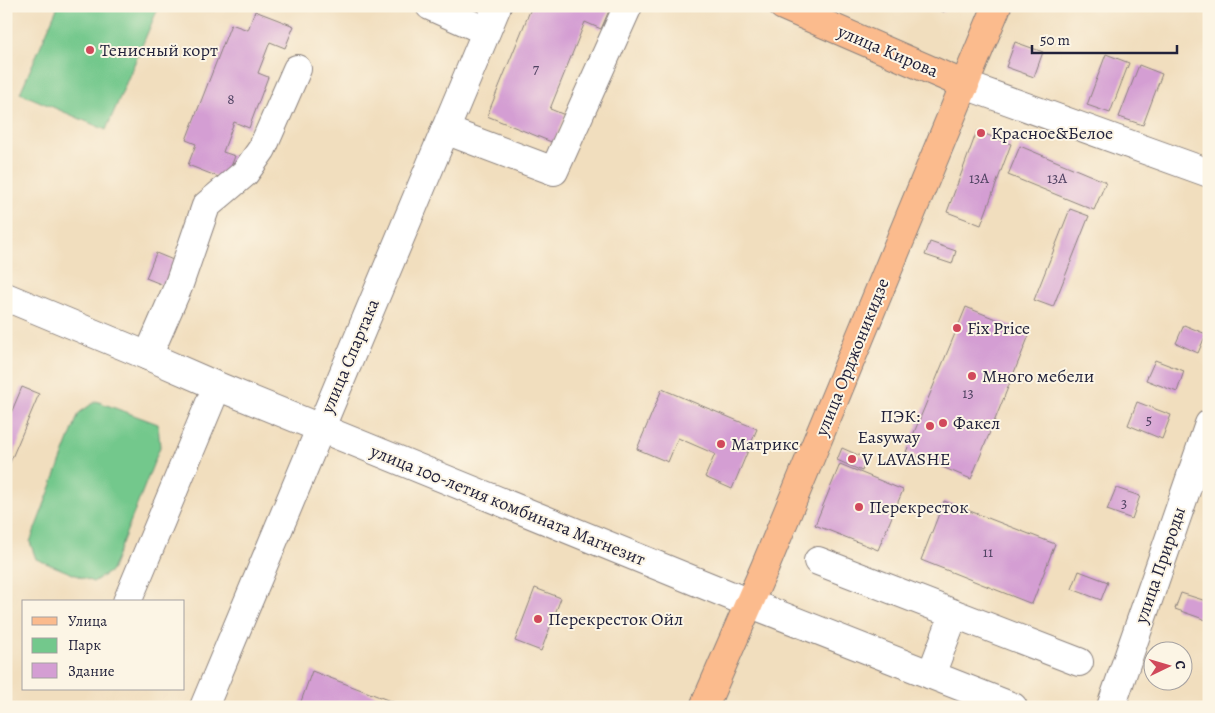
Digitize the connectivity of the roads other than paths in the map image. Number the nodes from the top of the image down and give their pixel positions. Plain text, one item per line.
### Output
1 (430, 6) edge
2 (497, 6) edge
3 (628, 6) edge
4 (783, 6) edge
5 (997, 6) edge
6 (486, 31) junction
7 (297, 68) dead end
8 (965, 85) junction
9 (445, 130) junction
10 (1209, 173) edge
11 (6, 298) edge
12 (148, 356) junction
13 (217, 386) junction
14 (1209, 424) edge
15 (320, 428) junction
16 (818, 562) dead end
17 (128, 600) edge
18 (749, 604) junction
19 (954, 614) junction
20 (1079, 662) dead end
21 (931, 675) junction
22 (204, 707) edge
23 (704, 707) edge
24 (1013, 707) edge
25 (1111, 707) edge

1 - 6 street
2 - 6 street, улица Спартака
3 - 9 street
4 - 8 main road, улица Кирова
5 - 8 main road, улица Орджоникидзе
6 - 9 street, улица Спартака
7 - 12 street
8 - 10 street
8 - 18 main road, улица Орджоникидзе
9 - 15 street, улица Спартака
11 - 12 street, улица 100-летия комбината Магнезит
12 - 13 street, улица 100-летия комбината Магнезит
13 - 15 street, улица 100-летия комбината Магнезит
13 - 17 street
14 - 25 street, улица Природы
15 - 18 street, улица 100-летия комбината Магнезит
15 - 22 street, улица Спартака
16 - 19 street
18 - 21 street, улица 100-летия комбината Магнезит
18 - 23 main road, улица Орджоникидзе
19 - 20 street
19 - 21 street
21 - 24 street, улица 100-летия комбината Магнезит

